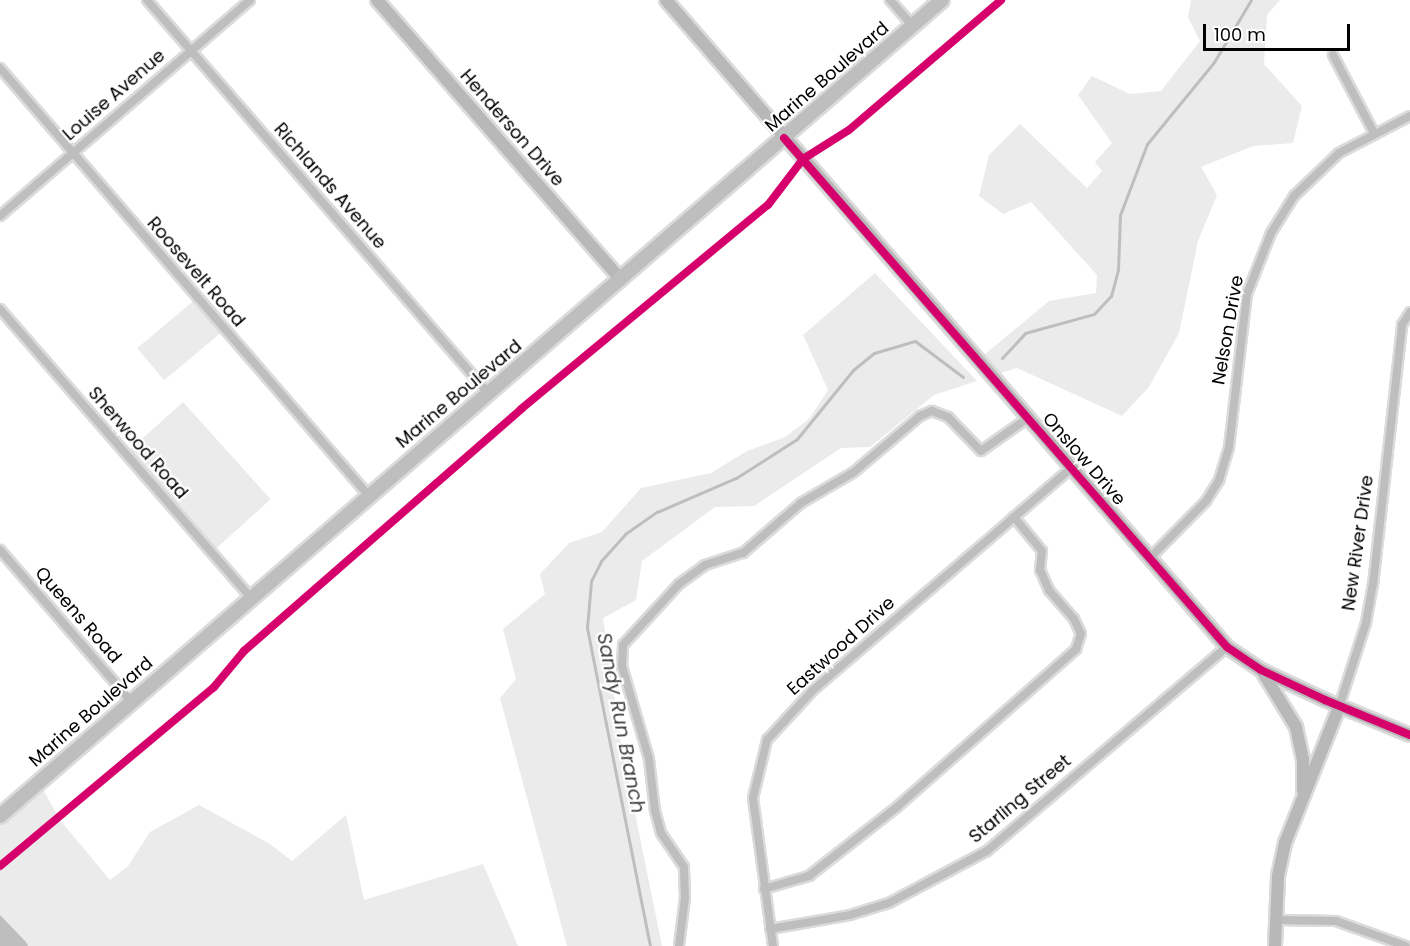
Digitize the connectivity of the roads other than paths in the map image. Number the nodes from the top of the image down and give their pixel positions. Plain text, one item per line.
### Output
1 (147, 0) edge
2 (250, 0) edge
3 (377, 0) edge
4 (666, 0) edge
5 (890, 0) edge
6 (942, 0) edge
7 (914, 26) junction
8 (190, 50) junction
9 (1333, 55) dead end
10 (0, 68) edge
11 (1410, 116) edge
12 (1374, 133) junction
13 (784, 138) junction
14 (72, 153) junction
15 (0, 216) edge
16 (621, 280) junction
17 (0, 309) edge
18 (1410, 312) edge
19 (488, 393) junction
20 (1028, 418) junction
21 (1071, 468) junction
22 (368, 495) junction
23 (1014, 517) junction
24 (0, 550) edge
25 (1150, 558) junction
26 (251, 598) junction
27 (1227, 647) junction
28 (1261, 670) junction
29 (131, 701) junction
30 (1339, 707) junction
31 (1410, 735) edge
32 (1303, 797) junction
33 (0, 816) edge
34 (764, 889) junction
35 (1275, 920) junction
36 (770, 929) junction
37 (679, 946) edge
38 (773, 946) edge
39 (1275, 946) edge
40 (1406, 946) edge

1 - 8 street, Richlands Avenue
2 - 8 street, Louise Avenue
3 - 16 street, Henderson Drive
4 - 13 street, Onslow Drive
5 - 7 street
6 - 7 main road, Marine Boulevard
7 - 13 main road, Marine Boulevard
8 - 14 street, Louise Avenue
8 - 19 street, Richlands Avenue
9 - 12 street
10 - 14 street, Roosevelt Road
11 - 12 street, Nelson Drive
12 - 25 street, Nelson Drive
13 - 16 main road, Marine Boulevard
13 - 20 street, Onslow Drive
14 - 15 street, Louise Avenue
14 - 22 street, Roosevelt Road
16 - 19 main road, Marine Boulevard
17 - 26 street, Sherwood Road
18 - 30 street, New River Drive
19 - 22 main road, Marine Boulevard
20 - 21 street, Onslow Drive
20 - 37 street
21 - 23 street, Eastwood Drive
21 - 25 street, Onslow Drive
22 - 26 main road, Marine Boulevard
23 - 34 street, Eastwood Drive
23 - 34 street
24 - 29 street, Queens Road
25 - 27 street, Onslow Drive
26 - 29 main road, Marine Boulevard
27 - 28 street, Onslow Drive
27 - 36 street, Starling Street
28 - 30 street, Onslow Drive
28 - 32 street
29 - 33 main road, Marine Boulevard
30 - 31 street, Onslow Drive
30 - 32 street, New River Drive
32 - 35 street, New River Drive
34 - 36 street, Eastwood Drive
35 - 39 street, New River Drive
35 - 40 street
36 - 38 street, Eastwood Drive

